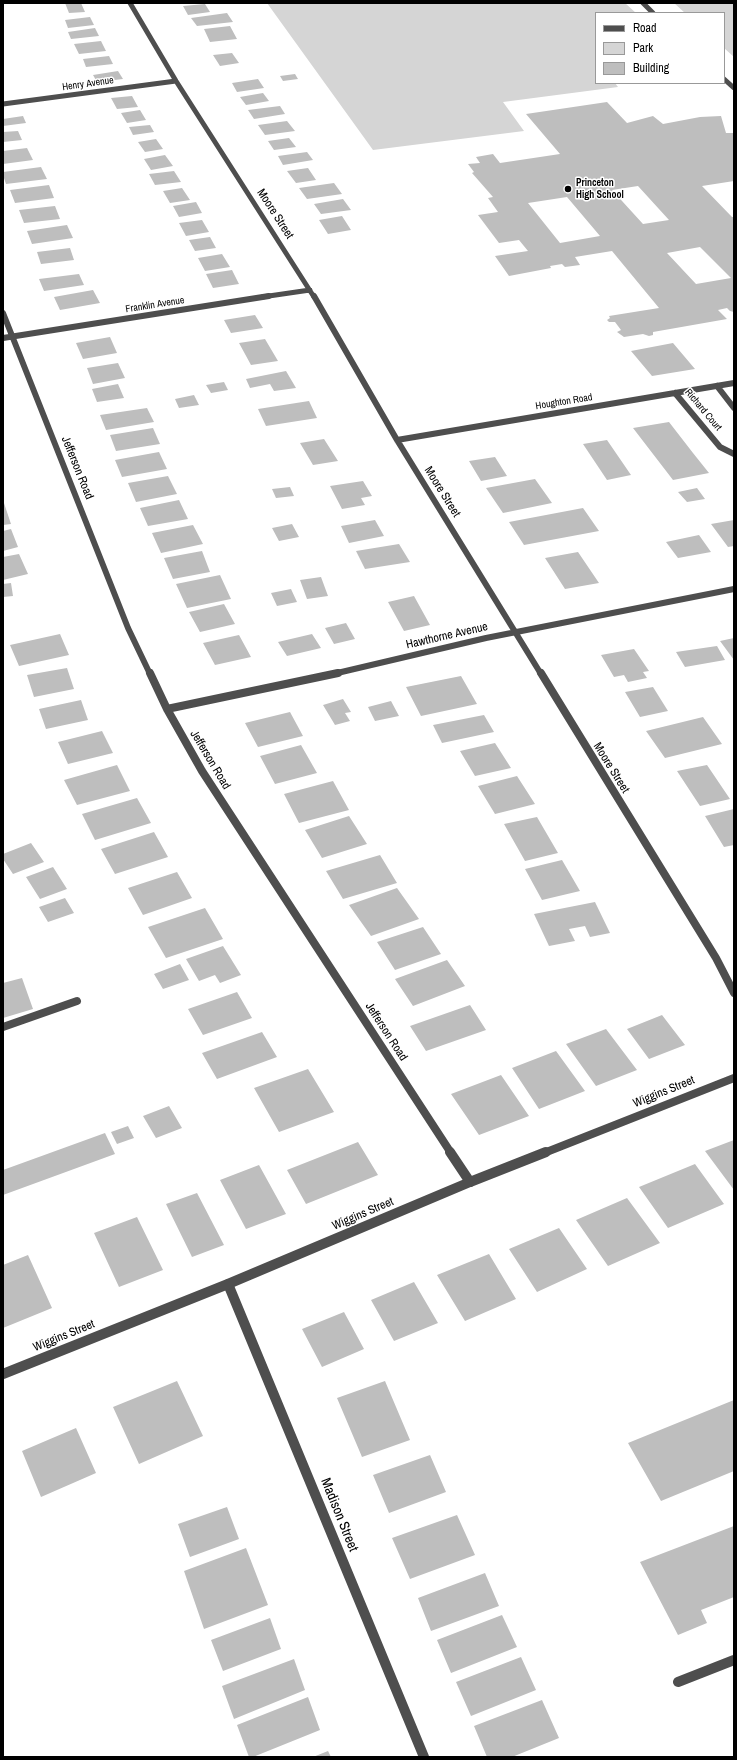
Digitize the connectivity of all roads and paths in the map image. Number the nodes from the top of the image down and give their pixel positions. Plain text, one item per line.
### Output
1 (130, 3) edge
2 (643, 3) edge
3 (652, 12) edge
4 (176, 81) junction
5 (726, 81) edge
6 (734, 81) edge
7 (734, 88) edge
8 (3, 104) edge
9 (310, 290) junction
10 (3, 312) edge
11 (12, 336) junction
12 (3, 338) edge
13 (734, 383) edge
14 (717, 386) junction
15 (675, 393) junction
16 (734, 408) edge
17 (397, 440) junction
18 (734, 454) edge
19 (734, 589) edge
20 (515, 632) junction
21 (167, 709) junction
22 (734, 993) edge
23 (77, 1001) dead end
24 (3, 1027) edge
25 (734, 1078) edge
26 (470, 1182) junction
27 (228, 1284) junction
28 (3, 1374) edge
29 (734, 1660) edge
30 (678, 1682) dead end
31 (424, 1757) edge

1 - 4 street, Moore Street
2 - 3 street
4 - 8 street, Henry Avenue
4 - 9 street, Moore Street
5 - 6 street
5 - 7 street
9 - 11 street, Franklin Avenue
9 - 17 street, Moore Street
10 - 11 street, Jefferson Road
11 - 12 street, Franklin Avenue
11 - 21 street, Jefferson Road
13 - 14 street, Houghton Road
14 - 15 street, Houghton Road
14 - 16 street
15 - 17 street, Houghton Road
15 - 18 street, Richard Court
17 - 20 street, Moore Street
19 - 20 street, Hawthorne Avenue
20 - 21 street, Hawthorne Avenue
20 - 22 street, Moore Street
21 - 26 street, Jefferson Road
23 - 24 street
25 - 26 street, Wiggins Street
26 - 27 street, Wiggins Street
27 - 28 street, Wiggins Street
27 - 31 street, Madison Street
29 - 30 street

